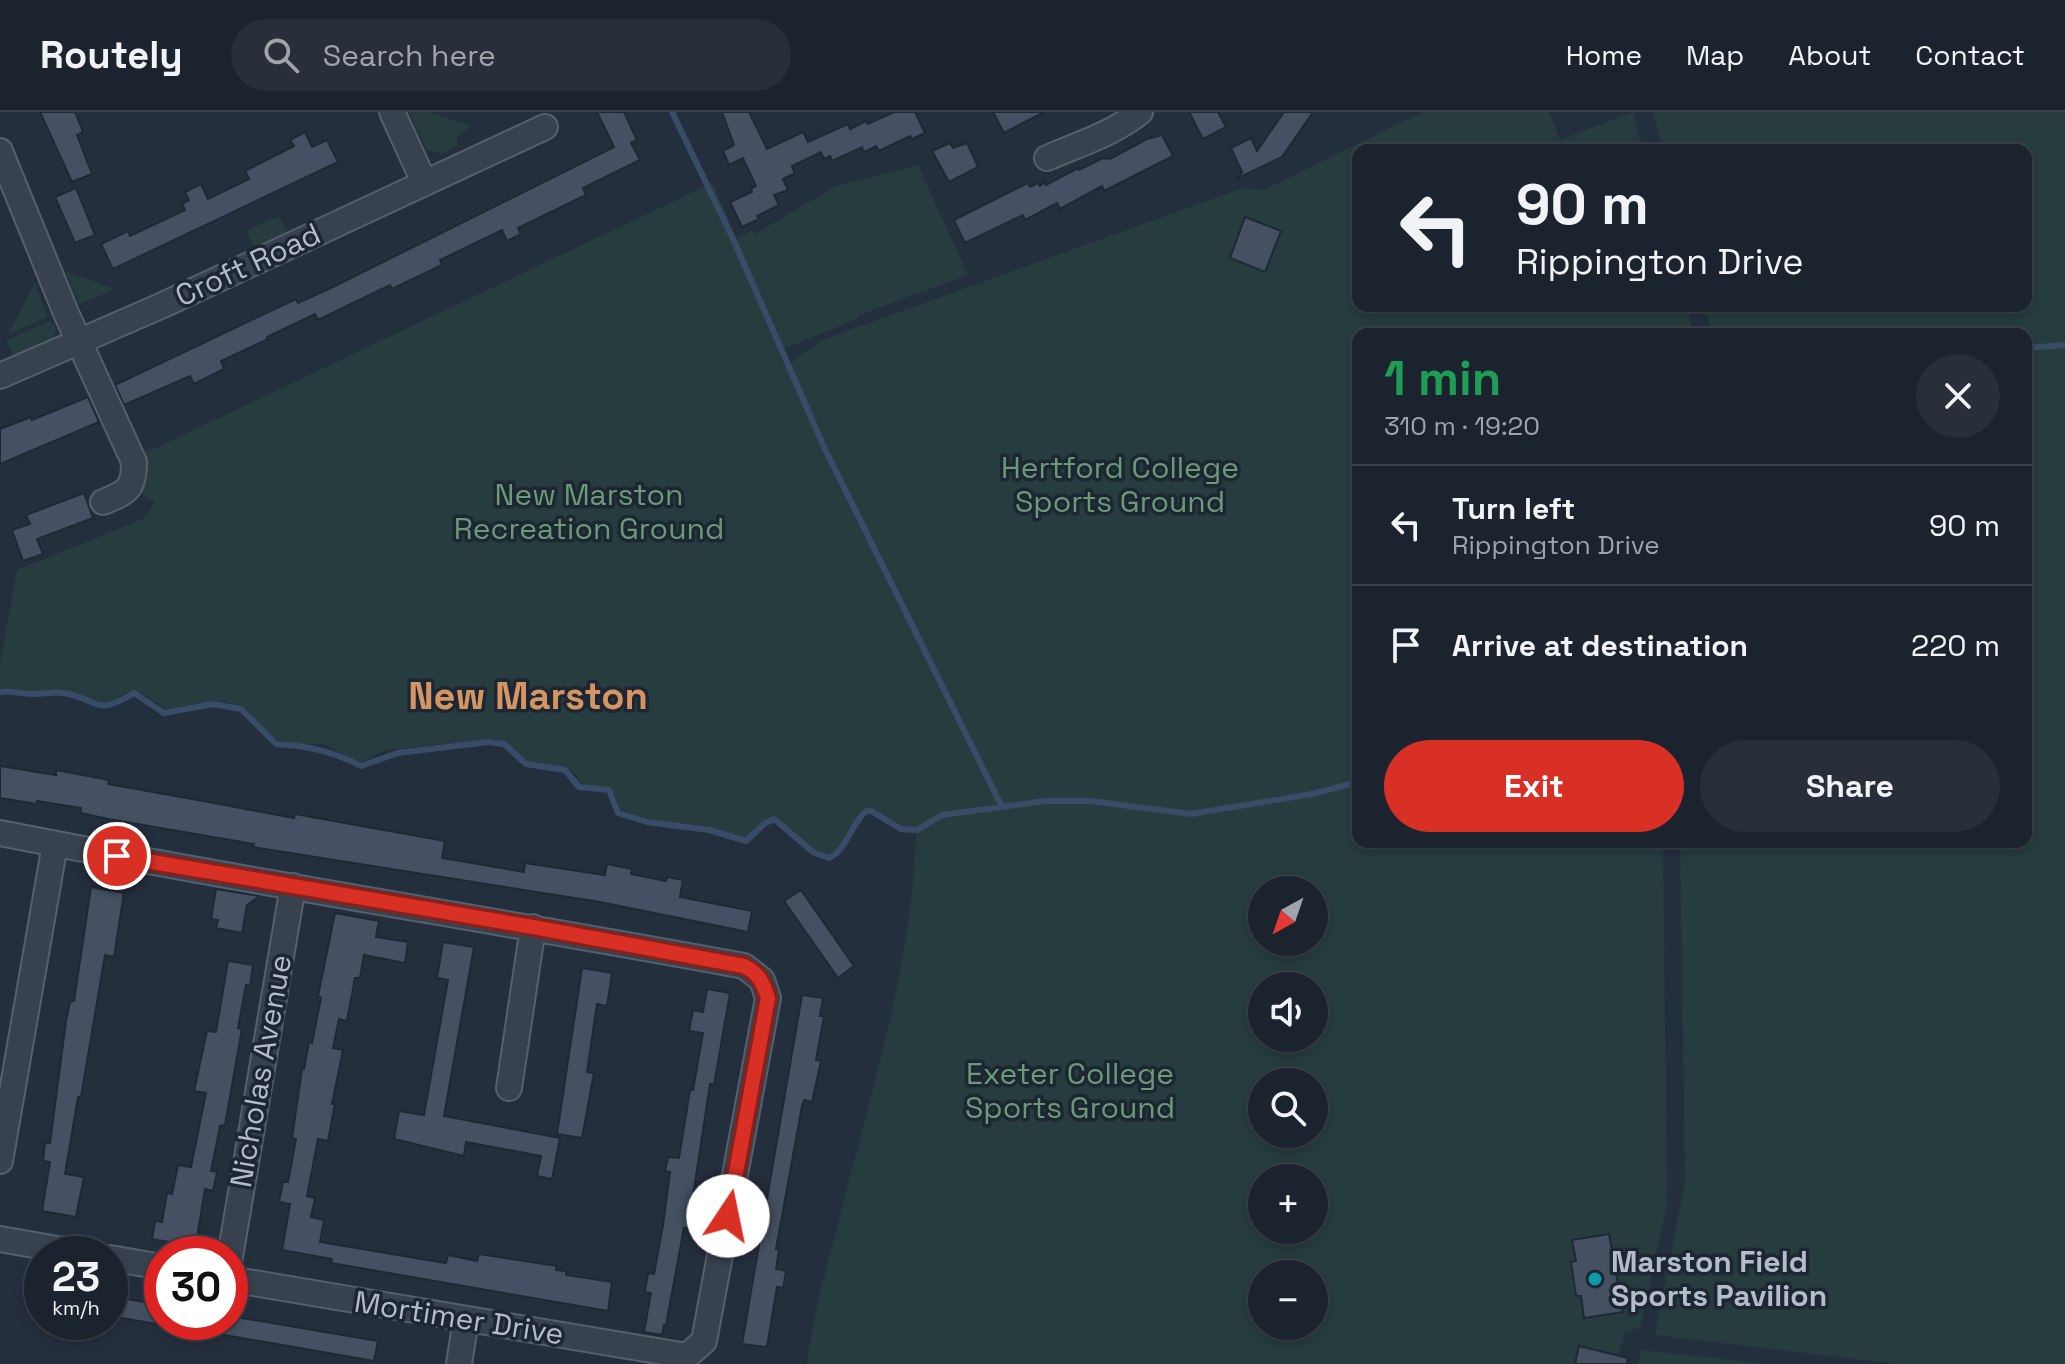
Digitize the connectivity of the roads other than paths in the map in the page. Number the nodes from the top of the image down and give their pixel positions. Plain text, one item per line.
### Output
1 (392, 112) edge
2 (1140, 112) edge
3 (545, 127) dead end
4 (0, 151) edge
5 (1047, 158) dead end
6 (424, 182) junction
7 (80, 342) junction
8 (0, 376) edge
9 (103, 502) dead end
10 (0, 833) edge
11 (55, 844) junction
12 (293, 886) junction
13 (533, 927) junction
14 (509, 1088) dead end
15 (0, 1161) edge
16 (234, 1236) edge
17 (0, 1239) edge
18 (24, 1243) edge
19 (248, 1282) edge
20 (466, 1319) junction
21 (459, 1364) edge

1 - 6 street
2 - 5 street
3 - 6 street, Croft Road
4 - 7 street
6 - 7 street, Croft Road
7 - 8 street, Croft Road
7 - 9 street
10 - 11 street
11 - 12 street
11 - 15 street
12 - 13 street
12 - 16 street, Nicholas Avenue
13 - 14 street
13 - 20 street, Mortimer Drive
17 - 18 street
19 - 20 street, Mortimer Drive
20 - 21 street

